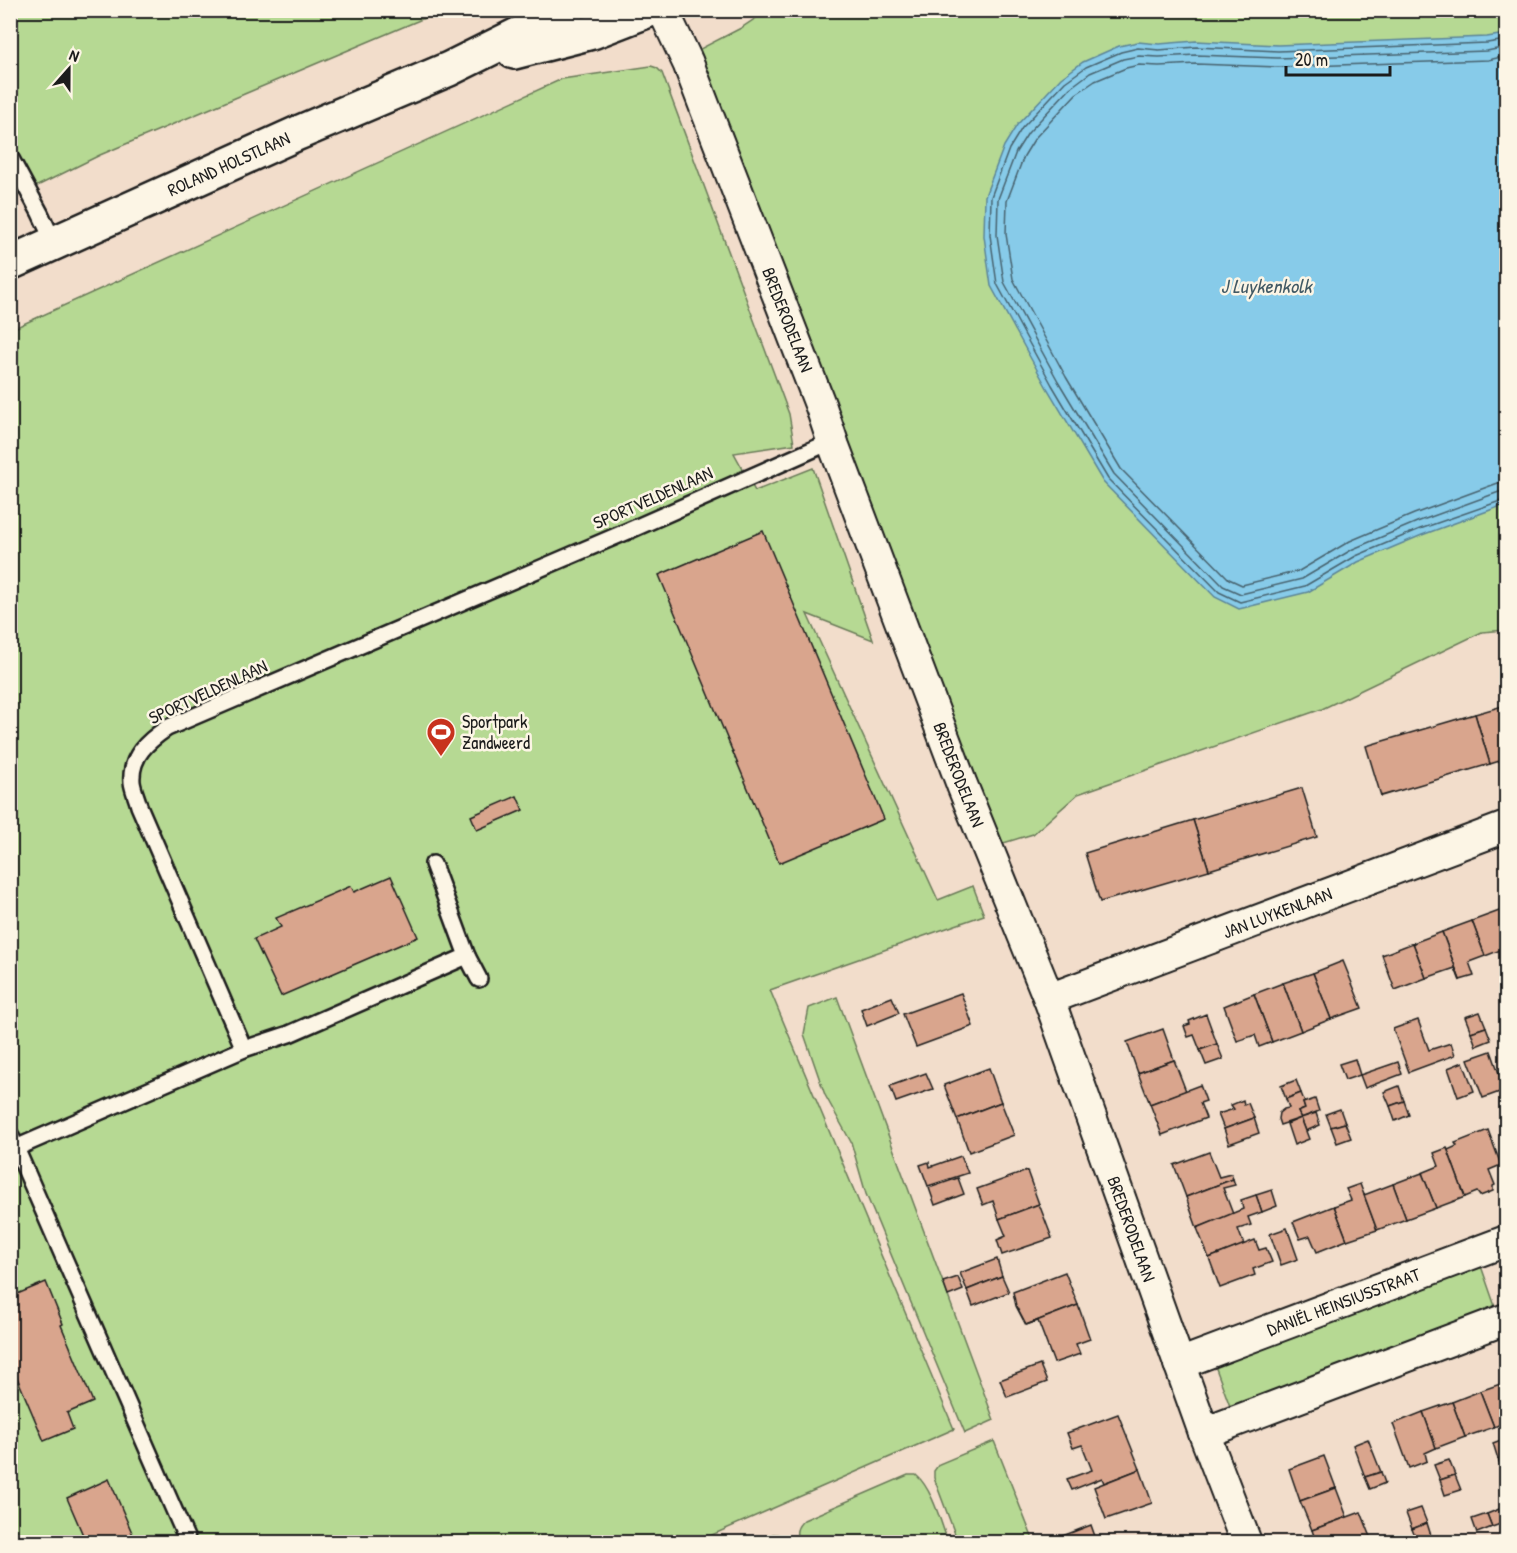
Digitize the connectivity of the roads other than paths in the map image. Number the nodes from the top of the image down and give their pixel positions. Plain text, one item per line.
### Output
1 (568, 10) edge
2 (649, 10) edge
3 (663, 10) edge
4 (448, 69) junction
5 (10, 158) edge
6 (54, 243) junction
7 (10, 263) edge
8 (832, 441) junction
9 (1506, 827) edge
10 (433, 864) dead end
11 (467, 956) junction
12 (479, 979) dead end
13 (1049, 999) junction
14 (244, 1049) junction
15 (13, 1141) edge
16 (1506, 1243) edge
17 (1506, 1319) edge
18 (1179, 1364) junction
19 (1204, 1433) junction
20 (188, 1542) edge
21 (1246, 1542) edge

1 - 4 street, ROLAND HOLSTLAAN
2 - 4 street, ROLAND HOLSTLAAN
3 - 8 street, BREDERODELAAN
4 - 6 street, ROLAND HOLSTLAAN
5 - 6 lane
6 - 7 street, ROLAND HOLSTLAAN
8 - 13 street, BREDERODELAAN
8 - 14 lane, SPORTVELDENLAAN
9 - 13 street, JAN LUYKENLAAN
10 - 11 lane
11 - 12 lane
11 - 14 lane
13 - 18 street, BREDERODELAAN
14 - 15 lane
15 - 20 lane
16 - 18 street, DANIËL HEINSIUSSTRAAT
17 - 19 street
18 - 19 street, BREDERODELAAN
19 - 21 street, BREDERODELAAN

